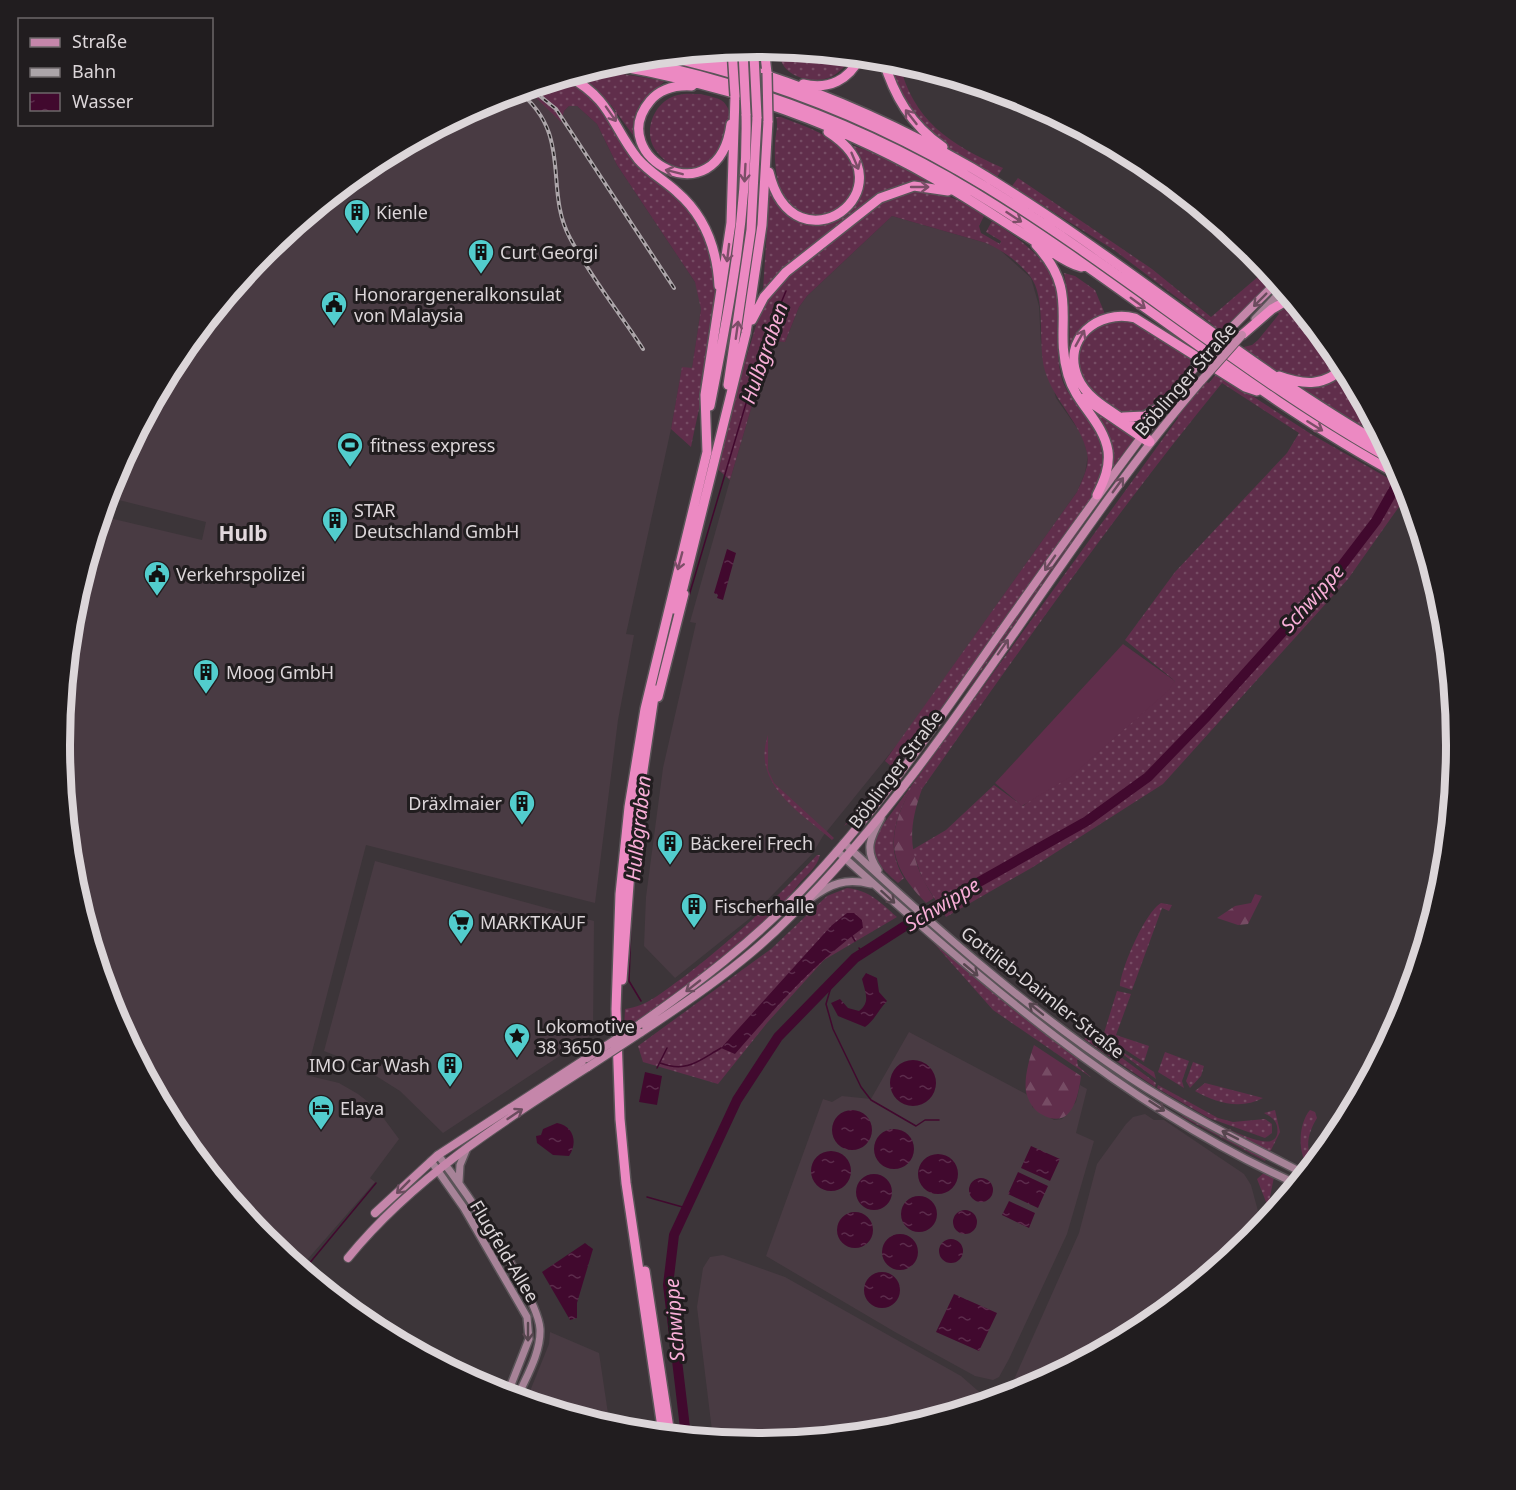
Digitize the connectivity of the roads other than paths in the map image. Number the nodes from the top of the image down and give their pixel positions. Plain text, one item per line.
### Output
1 (743, 57) edge
2 (754, 57) edge
3 (709, 58) edge
4 (732, 58) edge
5 (767, 58) edge
6 (685, 61) edge
7 (855, 64) edge
8 (654, 65) edge
9 (631, 69) edge
10 (887, 69) edge
11 (781, 80) junction
12 (575, 82) edge
13 (705, 85) junction
14 (734, 105) junction
15 (814, 122) junction
16 (767, 164) junction
17 (972, 168) junction
18 (960, 195) junction
19 (1030, 239) junction
20 (1092, 270) junction
21 (1272, 287) edge
22 (1278, 295) edge
23 (1284, 302) edge
24 (720, 307) junction
25 (746, 333) junction
26 (1242, 335) junction
27 (1268, 372) junction
28 (1336, 372) edge
29 (1072, 386) junction
30 (1266, 394) junction
31 (1168, 402) junction
32 (1121, 417) junction
33 (707, 422) junction
34 (1145, 438) junction
35 (1374, 439) edge
36 (1380, 452) edge
37 (1388, 469) edge
38 (713, 470) junction
39 (1097, 495) junction
40 (669, 625) junction
41 (665, 645) junction
42 (883, 814) junction
43 (844, 843) junction
44 (852, 850) junction
45 (837, 851) junction
46 (844, 858) junction
47 (886, 882) junction
48 (873, 884) junction
49 (801, 906) junction
50 (467, 1148) junction
51 (438, 1155) junction
52 (431, 1161) junction
53 (446, 1165) junction
54 (1299, 1171) edge
55 (438, 1173) junction
56 (1290, 1180) edge
57 (459, 1182) junction
58 (464, 1209) junction
59 (375, 1213) dead end
60 (479, 1214) junction
61 (348, 1258) dead end
62 (511, 1387) edge
63 (520, 1390) edge
64 (662, 1426) edge
65 (669, 1427) edge

1 -> 33 highway, bridge
38 -> 2 highway, bridge
3 - 11 highway
4 - 14 highway, bridge
5 - 16 highway, bridge
6 - 36 highway
7 - 11 highway
8 -> 20 highway
9 - 13 highway
17 -> 10 highway
11 - 17 highway
12 -> 24 highway
14 -> 13 highway
13 - 15 highway
14 -> 24 highway
15 -> 16 highway
15 - 18 highway
16 - 25 highway
17 - 27 highway
18 - 19 highway
25 -> 18 highway
19 - 20 highway
19 - 29 highway
20 -> 30 highway
21 -> 31 main road, Böblinger Straße, bridge
22 - 26 main road, Böblinger Straße
23 - 26 highway
24 - 33 highway
25 - 38 highway
26 - 34 main road, Böblinger Straße, bridge
27 - 28 highway
27 - 35 highway
29 - 34 highway
29 - 39 highway
32 -> 30 highway
30 -> 37 highway
31 - 32 highway
31 - 34 main road, Böblinger Straße
32 - 34 highway
33 -> 40 highway
34 - 39 main road, Böblinger Straße
42 -> 34 main road, Böblinger Straße
38 - 40 highway
39 -> 43 main road, Böblinger Straße
40 - 41 highway
41 - 64 highway
41 - 65 highway
42 - 44 main road, Böblinger Straße
42 - 47 main road
43 - 44 main road, Gottlieb-Daimler-Straße
43 - 45 main road, Böblinger Straße
44 - 46 main road, Böblinger Straße
44 - 47 main road, Gottlieb-Daimler-Straße
45 - 46 main road, Gottlieb-Daimler-Straße
45 -> 51 main road, Böblinger Straße, bridge
46 - 48 main road, Gottlieb-Daimler-Straße
46 - 49 main road, Böblinger Straße
54 -> 47 main road, Gottlieb-Daimler-Straße
48 - 49 main road
48 -> 56 main road, Gottlieb-Daimler-Straße
50 -> 49 main road, Böblinger Straße, bridge
50 - 53 main road, Böblinger Straße
50 - 57 main road
51 - 52 main road, Böblinger Straße
51 - 53 main road, Flugfeld-Allee
52 - 55 main road, Flugfeld-Allee
52 -> 59 main road, Böblinger Straße
53 - 55 main road, Böblinger Straße
53 - 57 main road, Flugfeld-Allee
55 - 58 main road, Flugfeld-Allee
55 - 61 main road, Böblinger Straße
57 - 60 main road, Flugfeld-Allee
58 - 60 main road
58 -> 62 main road, Flugfeld-Allee
60 - 63 main road, Flugfeld-Allee

